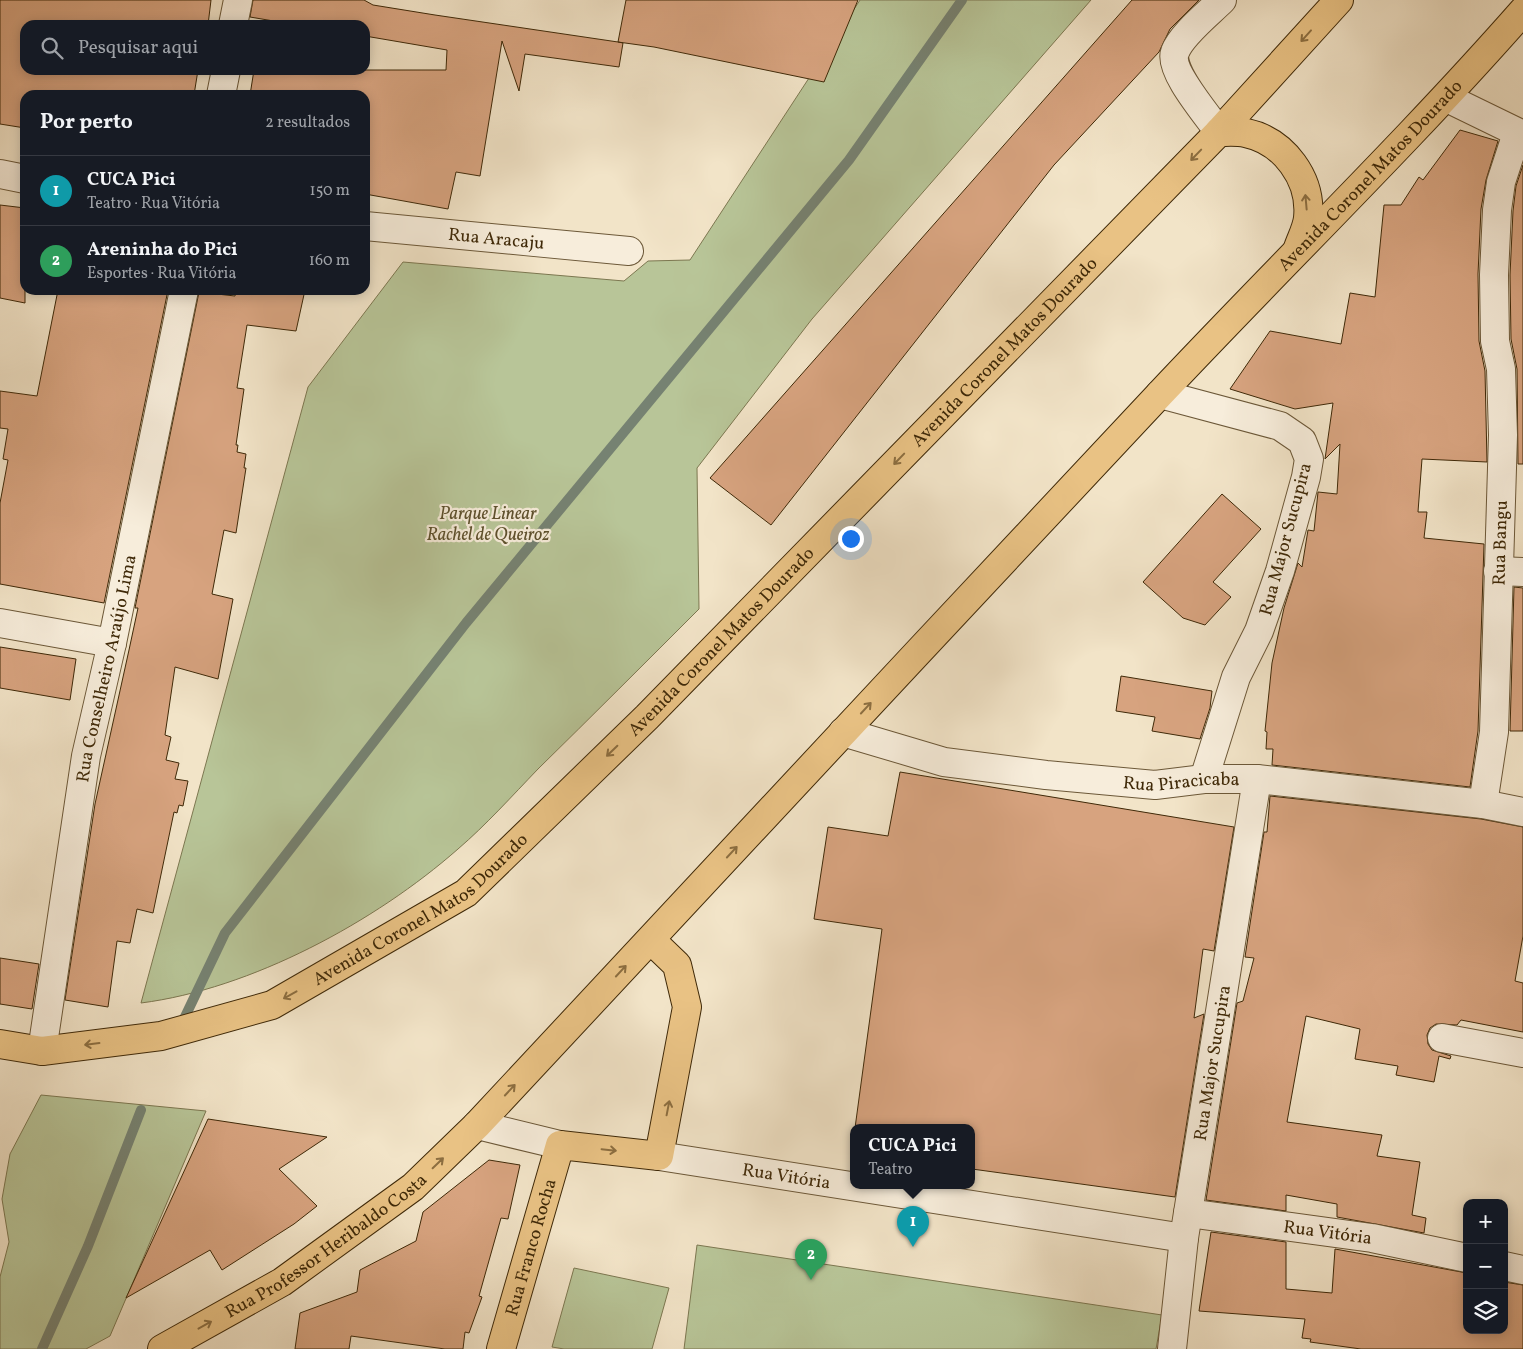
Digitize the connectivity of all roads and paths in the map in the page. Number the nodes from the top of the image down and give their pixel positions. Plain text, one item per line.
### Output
1 (238, 0) edge
2 (1222, 0) edge
3 (1339, 0) edge
4 (1523, 12) edge
5 (235, 20) edge
6 (225, 75) edge
7 (222, 90) edge
8 (1446, 98) junction
9 (1219, 132) junction
10 (1520, 134) edge
11 (0, 174) edge
12 (20, 178) edge
13 (370, 226) edge
14 (1297, 249) junction
15 (629, 251) dead end
16 (183, 295) edge
17 (1512, 372) edge
18 (1160, 394) junction
19 (1511, 571) edge
20 (0, 624) edge
21 (112, 643) junction
22 (843, 732) junction
23 (1204, 779) junction
24 (1257, 779) junction
25 (1483, 804) junction
26 (1523, 812) edge
27 (651, 940) junction
28 (1442, 1038) dead end
29 (0, 1044) edge
30 (42, 1051) junction
31 (1523, 1053) edge
32 (477, 1125) junction
33 (560, 1145) junction
34 (659, 1156) junction
35 (850, 1181) edge
36 (907, 1189) edge
37 (1186, 1226) junction
38 (1463, 1257) edge
39 (1508, 1267) edge
40 (1523, 1270) edge
41 (162, 1349) edge
42 (501, 1349) edge
43 (1172, 1349) edge

1 - 5 street
2 - 9 street
3 -> 9 main road, Avenida Coronel Matos Dourado
4 - 8 main road, Avenida Coronel Matos Dourado
6 - 7 street
8 - 10 street
8 - 14 main road, Avenida Coronel Matos Dourado
14 -> 9 main road
9 -> 30 main road, Avenida Coronel Matos Dourado
10 - 17 street, Rua Bangu
11 - 12 street
13 - 15 street, Rua Aracaju
14 - 18 main road, Avenida Coronel Matos Dourado
16 - 21 street, Rua Conselheiro Araújo Lima
17 - 19 street, Rua Bangu
22 -> 18 main road, Avenida Coronel Matos Dourado
18 - 23 street, Rua Major Sucupira
19 - 25 street, Rua Bangu
20 - 21 street
21 - 30 street, Rua Conselheiro Araújo Lima
22 - 23 street, Rua Piracicaba
27 -> 22 main road, Avenida Coronel Matos Dourado
23 - 24 street, Rua Piracicaba
24 - 25 street, Rua Piracicaba
24 - 37 street, Rua Major Sucupira
25 - 26 street, Rua Piracicaba
32 -> 27 main road, Avenida Coronel Matos Dourado
34 -> 27 main road
28 - 31 street
29 - 30 main road, Avenida Coronel Matos Dourado
32 - 33 street, Rua Vitória
41 -> 32 main road, Rua Professor Heribaldo Costa
33 -> 34 main road, Rua Vitória
33 - 42 main road, Rua Franco Rocha
34 - 35 street, Rua Vitória
36 - 37 street, Rua Vitória
37 - 38 street, Rua Vitória
37 - 43 street, Rua Major Sucupira
39 - 40 street

